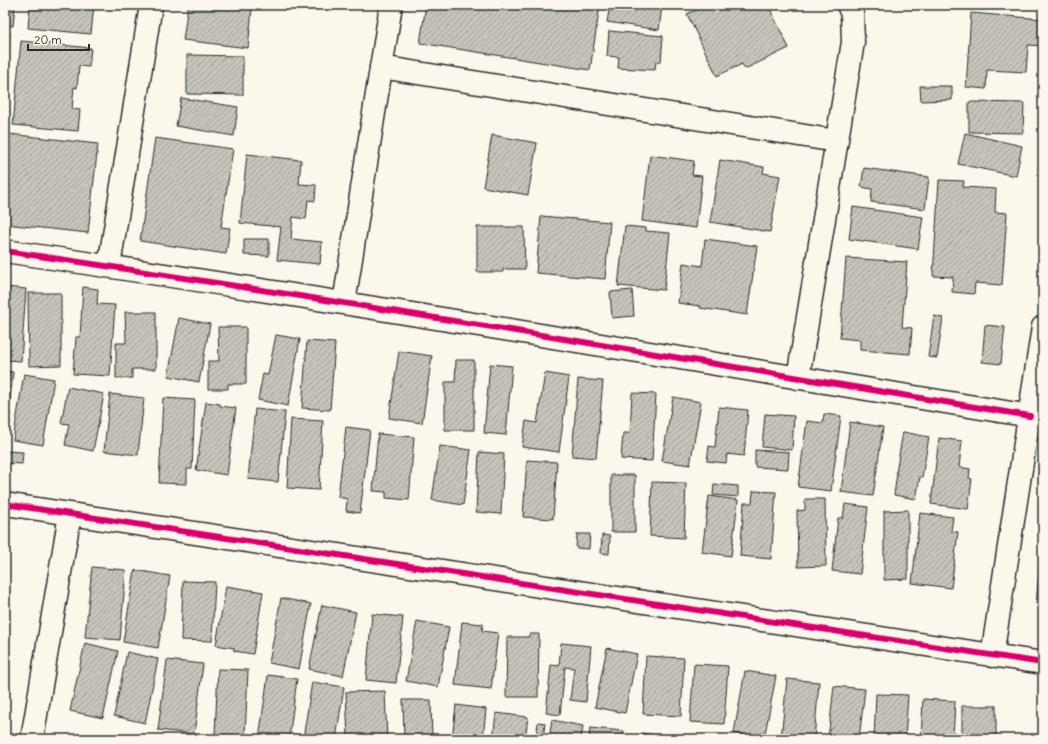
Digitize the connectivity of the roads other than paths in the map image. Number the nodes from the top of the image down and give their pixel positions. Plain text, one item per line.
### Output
1 (151, 5) edge
2 (391, 5) edge
3 (848, 5) edge
4 (381, 67) junction
5 (836, 141) junction
6 (5, 251) edge
7 (109, 266) junction
8 (344, 303) junction
9 (1043, 327) edge
10 (798, 378) junction
11 (1030, 416) junction
12 (5, 504) edge
13 (70, 514) junction
14 (992, 656) junction
15 (1043, 663) edge
16 (32, 739) edge

1 - 7 street
2 - 4 street
3 - 5 street
4 - 5 street
4 - 8 street
5 - 10 street
6 - 7 street
7 - 8 street
8 - 10 street
9 - 11 street
10 - 11 street
11 - 14 street
12 - 13 street
13 - 14 street
13 - 16 street
14 - 15 street

